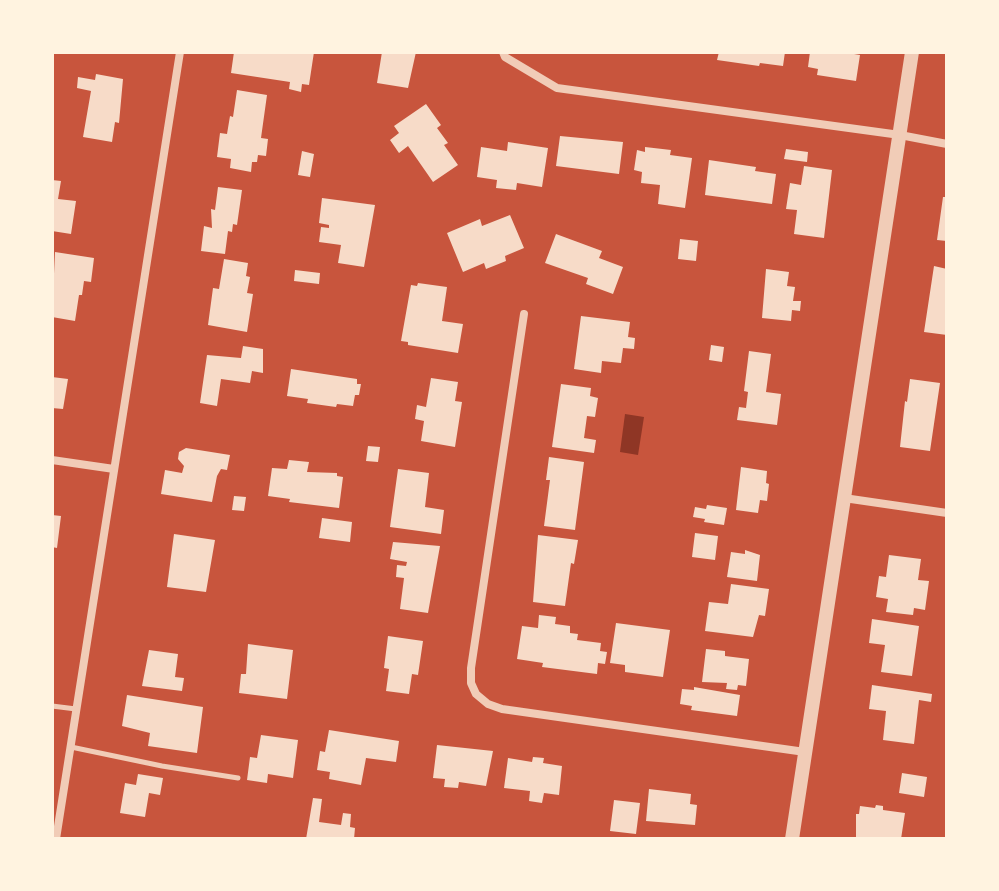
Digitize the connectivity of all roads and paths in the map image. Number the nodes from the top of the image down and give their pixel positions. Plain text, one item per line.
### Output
1 (180, 52) edge
2 (912, 52) edge
3 (504, 54) edge
4 (900, 135) junction
5 (947, 144) edge
6 (524, 314) dead end
7 (52, 460) edge
8 (114, 469) junction
9 (844, 498) junction
10 (947, 513) edge
11 (52, 706) edge
12 (76, 709) junction
13 (70, 747) junction
14 (805, 752) junction
15 (238, 778) dead end
16 (56, 839) edge
17 (792, 839) edge

1 - 8 street
2 - 4 street
3 - 4 street
4 - 5 street
4 - 9 street
6 - 14 street
7 - 8 street
8 - 12 street
9 - 10 street
9 - 14 street
11 - 12 lane
12 - 13 street
13 - 15 lane
13 - 16 street
14 - 17 street

